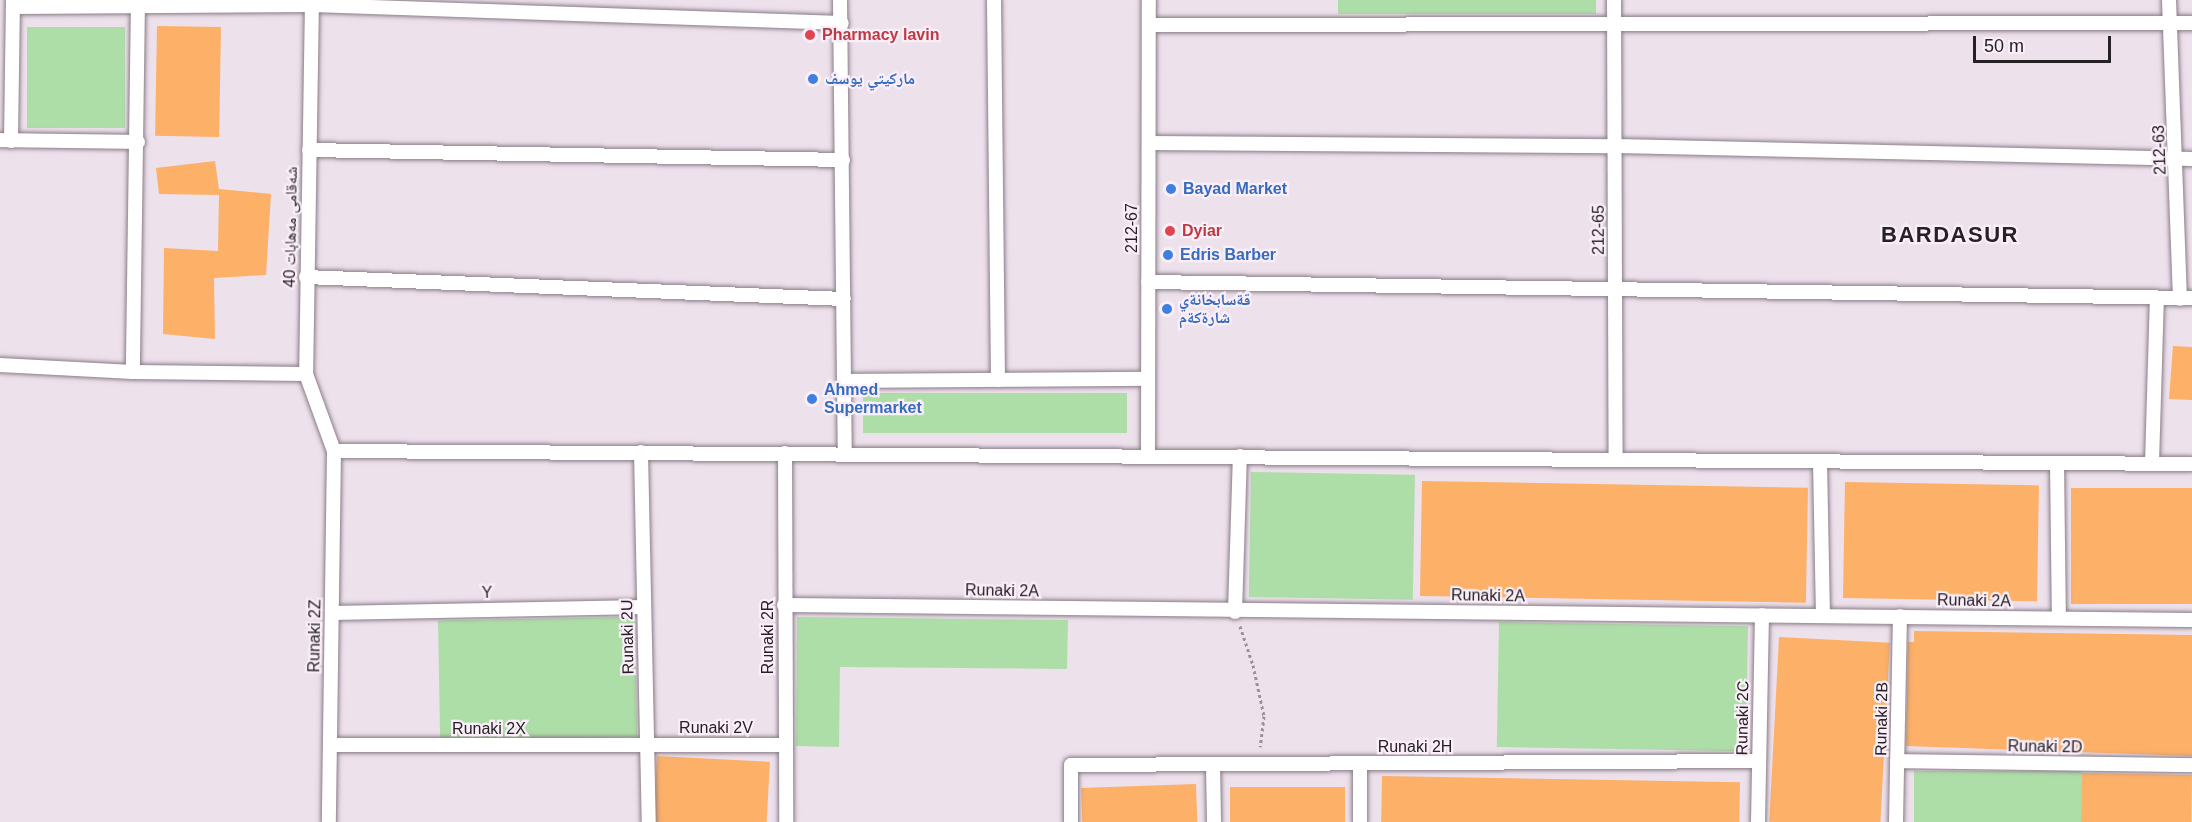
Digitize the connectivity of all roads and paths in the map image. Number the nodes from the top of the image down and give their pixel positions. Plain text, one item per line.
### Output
1 (840, 0) edge
2 (994, 0) edge
3 (1149, 0) edge
4 (1614, 0) edge
5 (2169, 0) edge
6 (312, 2) edge
7 (13, 3) edge
8 (138, 4) edge
9 (842, 23) junction
10 (2169, 23) junction
11 (2192, 23) edge
12 (1614, 24) junction
13 (1149, 26) junction
14 (6, 141) edge
15 (138, 142) junction
16 (1149, 143) junction
17 (1615, 146) junction
18 (309, 150) junction
19 (2178, 159) junction
20 (2192, 159) edge
21 (843, 160) junction
22 (306, 277) junction
23 (1148, 282) junction
24 (1616, 287) junction
25 (2186, 298) edge
26 (844, 299) junction
27 (2157, 299) junction
28 (0, 365) edge
29 (133, 372) junction
30 (306, 374) junction
31 (998, 380) junction
32 (1148, 380) junction
33 (845, 381) junction
34 (334, 451) junction
35 (641, 452) junction
36 (784, 453) junction
37 (845, 453) junction
38 (1148, 455) junction
39 (1240, 456) junction
40 (1617, 459) junction
41 (1820, 461) junction
42 (2057, 463) junction
43 (2152, 463) junction
44 (2192, 464) edge
45 (784, 605) junction
46 (644, 607) junction
47 (1235, 612) junction
48 (332, 613) junction
49 (1762, 615) junction
50 (1823, 616) junction
51 (1900, 616) junction
52 (2059, 618) junction
53 (2192, 620) edge
54 (785, 744) junction
55 (647, 745) junction
56 (330, 746) junction
57 (1759, 761) junction
58 (1898, 762) junction
59 (1360, 763) junction
60 (1213, 764) junction
61 (1257, 764) junction
62 (2192, 765) edge
63 (329, 822) edge
64 (649, 822) edge
65 (786, 822) edge
66 (1071, 822) edge
67 (1214, 822) edge
68 (1360, 822) edge
69 (1758, 822) edge
70 (1896, 822) edge

1 - 9 street
2 - 31 street
3 - 13 street, 212-67
4 - 12 street, 212-65
5 - 10 street, 212-63
6 - 8 street
6 - 9 street
6 - 18 street, شەقامی مەهابات 40
7 - 8 street
7 - 14 street
8 - 15 street
9 - 21 street
10 - 11 street
10 - 12 street
10 - 19 street, 212-63
12 - 13 street
12 - 17 street, 212-65
13 - 16 street, 212-67
14 - 15 street
15 - 29 street
16 - 17 street
16 - 23 street, 212-67
17 - 19 street
17 - 24 street, 212-65
18 - 21 street
18 - 22 street, شەقامی مەهابات 40
19 - 20 street
19 - 25 street, 212-63
21 - 26 street
22 - 26 street
22 - 30 street, شەقامی مەهابات 40
23 - 24 street
23 - 32 street, 212-67
24 - 27 street
24 - 40 street, 212-65
25 - 27 street
26 - 33 street
27 - 43 street
28 - 29 street
29 - 30 street
30 - 34 street, شەقامی مەهابات 40
31 - 32 street
31 - 33 street
32 - 38 street, 212-67
33 - 37 street
34 - 35 street
34 - 48 street, Runaki 2Z
35 - 36 street
35 - 46 street, Runaki 2U
36 - 37 street
36 - 45 street, Runaki 2R
37 - 38 street
38 - 39 street
39 - 40 street
39 - 47 street
40 - 41 street
41 - 42 street
41 - 50 street
42 - 43 street
42 - 52 street
43 - 44 street
45 - 47 street, Runaki 2A
45 - 54 street, Runaki 2R
46 - 48 street, Y
46 - 55 street, Runaki 2U
47 - 49 street, Runaki 2A
47 - 61 path
48 - 56 street, Runaki 2Z
49 - 50 street, Runaki 2A
49 - 57 street, Runaki 2C
50 - 51 street, Runaki 2A
51 - 52 street, Runaki 2A
51 - 58 street, Runaki 2B
52 - 53 street, Runaki 2A
54 - 55 street, Runaki 2V
54 - 65 street, Runaki 2R
55 - 56 street, Runaki 2X
55 - 64 street, Runaki 2U
56 - 63 street, Runaki 2Z
57 - 59 street, Runaki 2H
57 - 69 street, Runaki 2C
58 - 62 street, Runaki 2D
58 - 70 street, Runaki 2B
59 - 61 street, Runaki 2H
59 - 68 street
60 - 61 street, Runaki 2H
60 - 66 street, Runaki 2H
60 - 67 street

